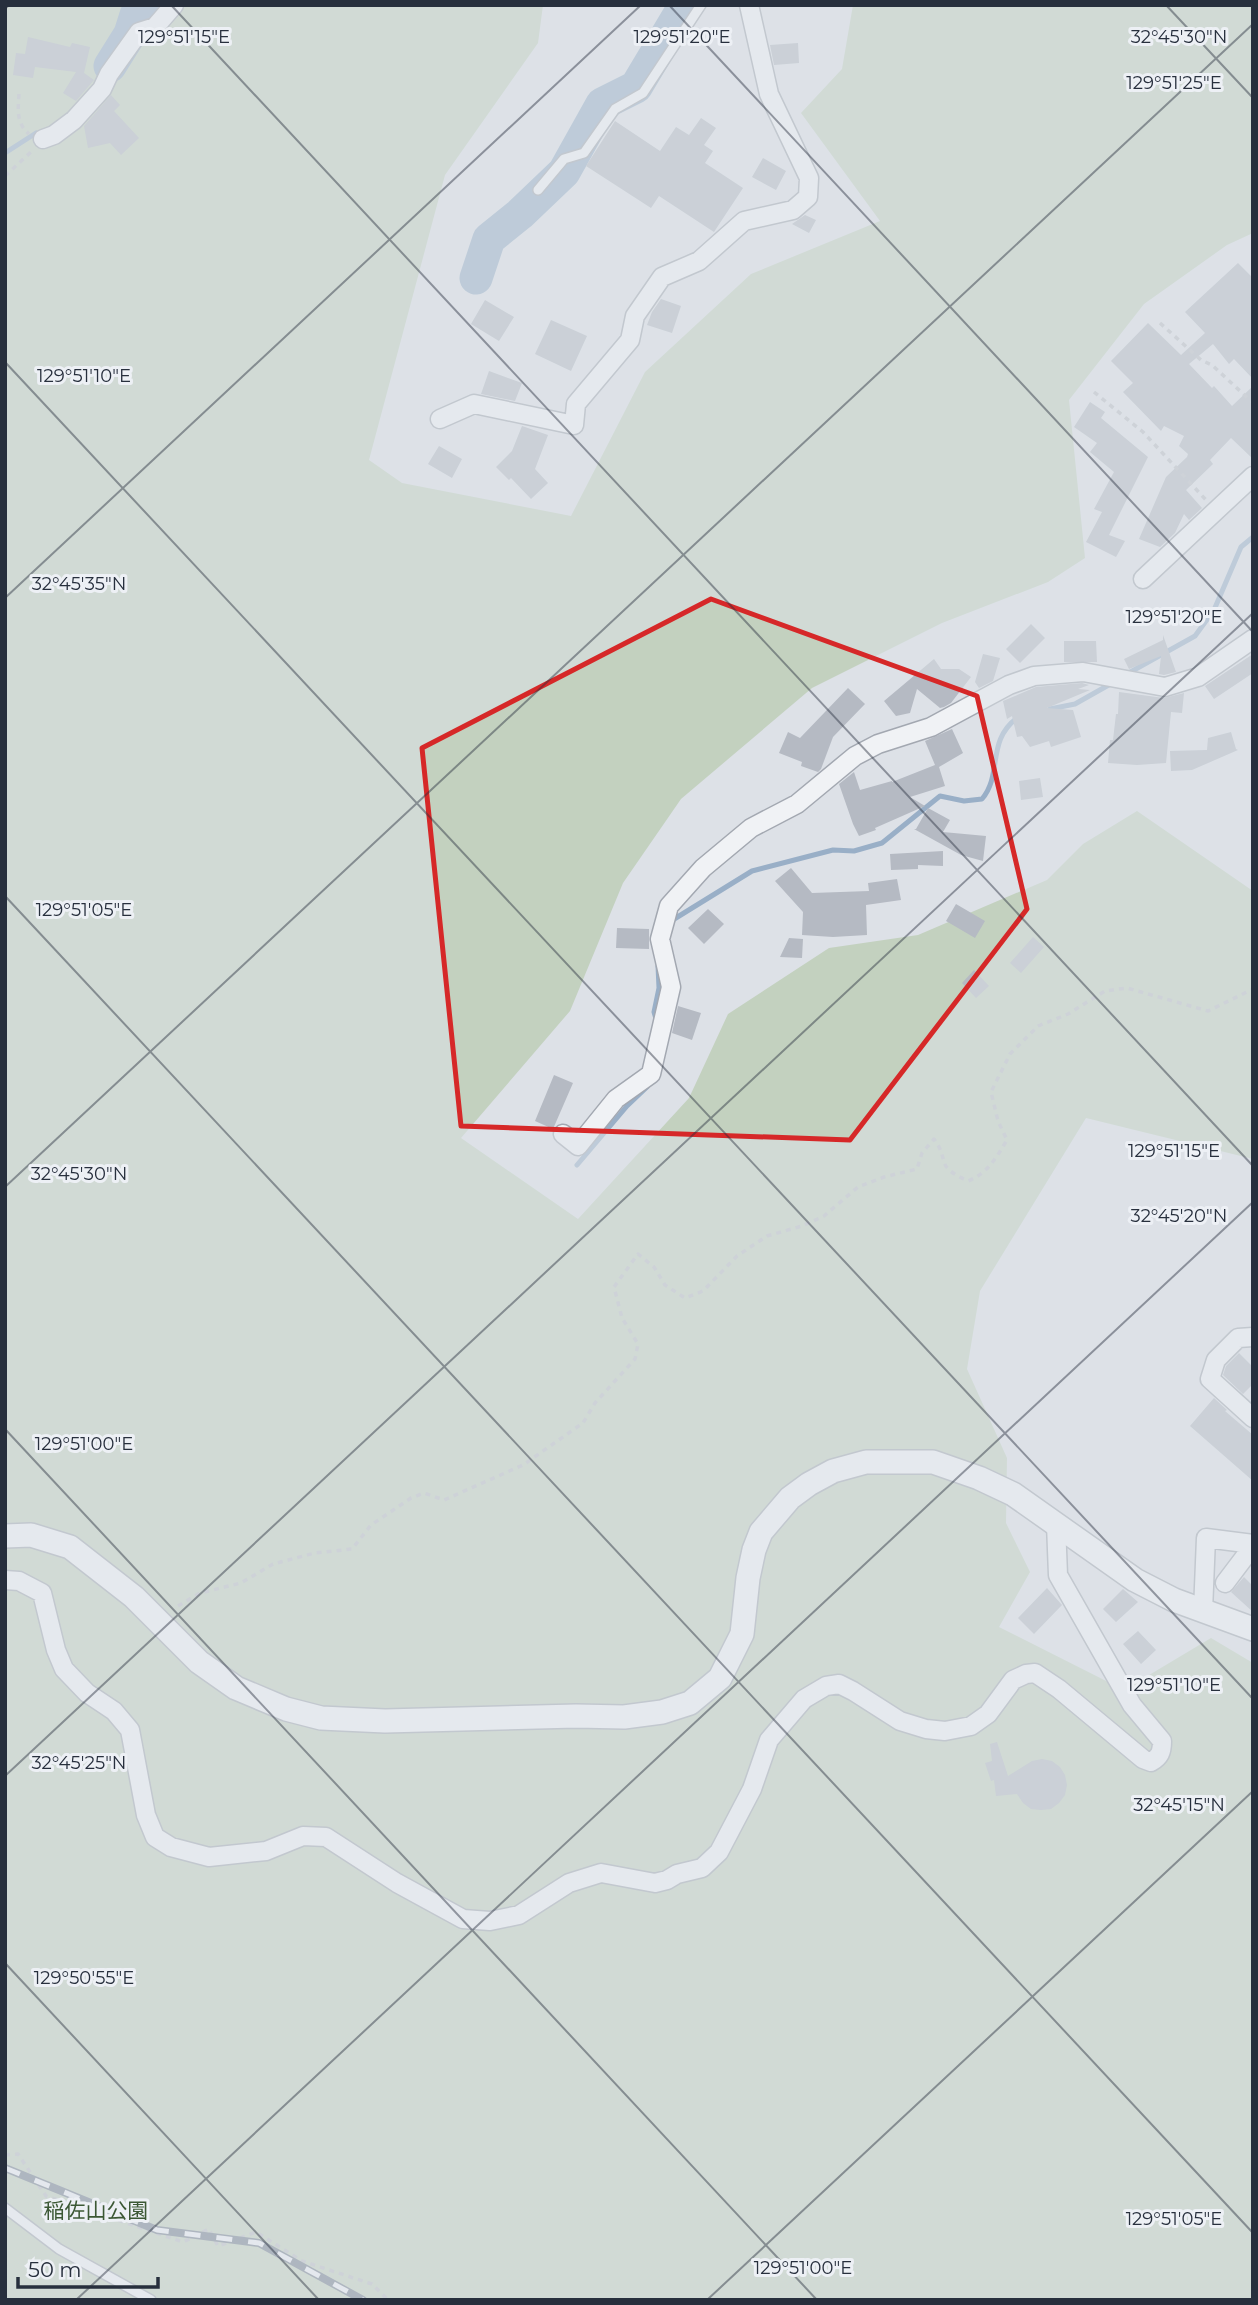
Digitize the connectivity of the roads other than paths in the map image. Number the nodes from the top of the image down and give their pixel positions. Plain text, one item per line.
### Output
1 (701, 5) edge
2 (749, 5) edge
3 (173, 6) edge
4 (36, 136) road end
5 (538, 190) dead end
6 (440, 419) dead end
7 (1253, 477) edge
8 (1143, 579) dead end
9 (1253, 639) edge
10 (563, 1134) dead end
11 (1253, 1337) edge
12 (1253, 1418) edge
13 (1056, 1524) junction
14 (5, 1536) edge
15 (1253, 1545) edge
16 (5, 1580) edge
17 (1225, 1583) dead end
18 (1203, 1611) junction
19 (1253, 1629) edge
20 (5, 2208) edge
21 (151, 2300) edge

1 - 5 lane
2 - 6 street
3 - 4 street
7 - 8 street
9 - 10 street
11 - 12 street
13 - 14 street
13 - 16 street
13 - 18 street
15 - 17 street
15 - 18 street
18 - 19 street
20 - 21 lane

